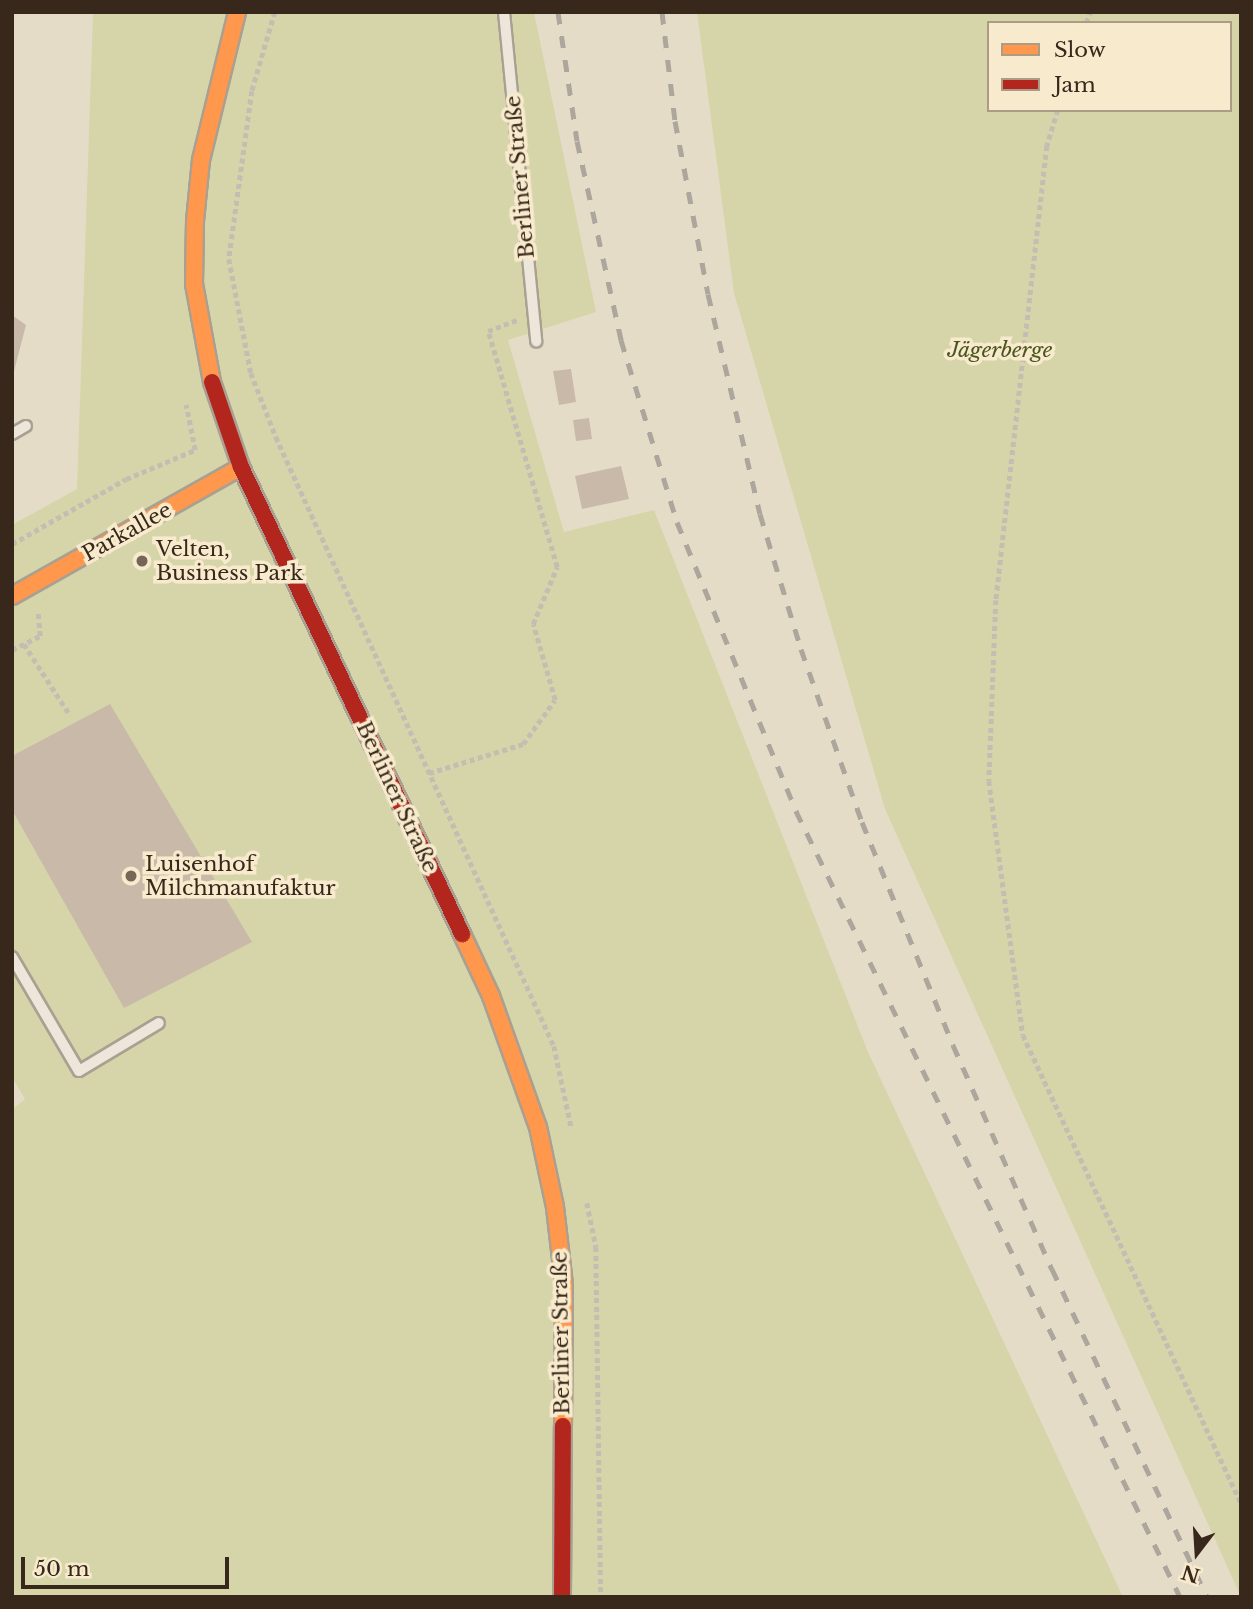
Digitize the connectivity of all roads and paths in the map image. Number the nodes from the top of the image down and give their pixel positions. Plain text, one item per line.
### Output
1 (237, 12) edge
2 (504, 12) edge
3 (1057, 112) edge
4 (533, 314) junction
5 (536, 341) dead end
6 (212, 384) junction
7 (26, 426) dead end
8 (12, 434) edge
9 (241, 467) junction
10 (12, 544) edge
11 (35, 584) junction
12 (12, 596) edge
13 (24, 644) junction
14 (12, 650) edge
15 (70, 715) dead end
16 (429, 773) dead end
17 (12, 957) edge
18 (159, 1023) dead end
19 (1241, 1503) edge
20 (562, 1597) edge

1 - 6 main road, Berliner Straße
2 - 4 lane, Berliner Straße
3 - 19 path
4 - 5 lane, Berliner Straße
4 - 16 path
6 - 9 main road, Berliner Straße
6 - 10 path
7 - 8 lane
9 - 11 main road, Parkallee
9 - 20 main road, Berliner Straße
11 - 12 main road, Parkallee
11 - 13 path
13 - 14 path
13 - 15 path
17 - 18 lane

